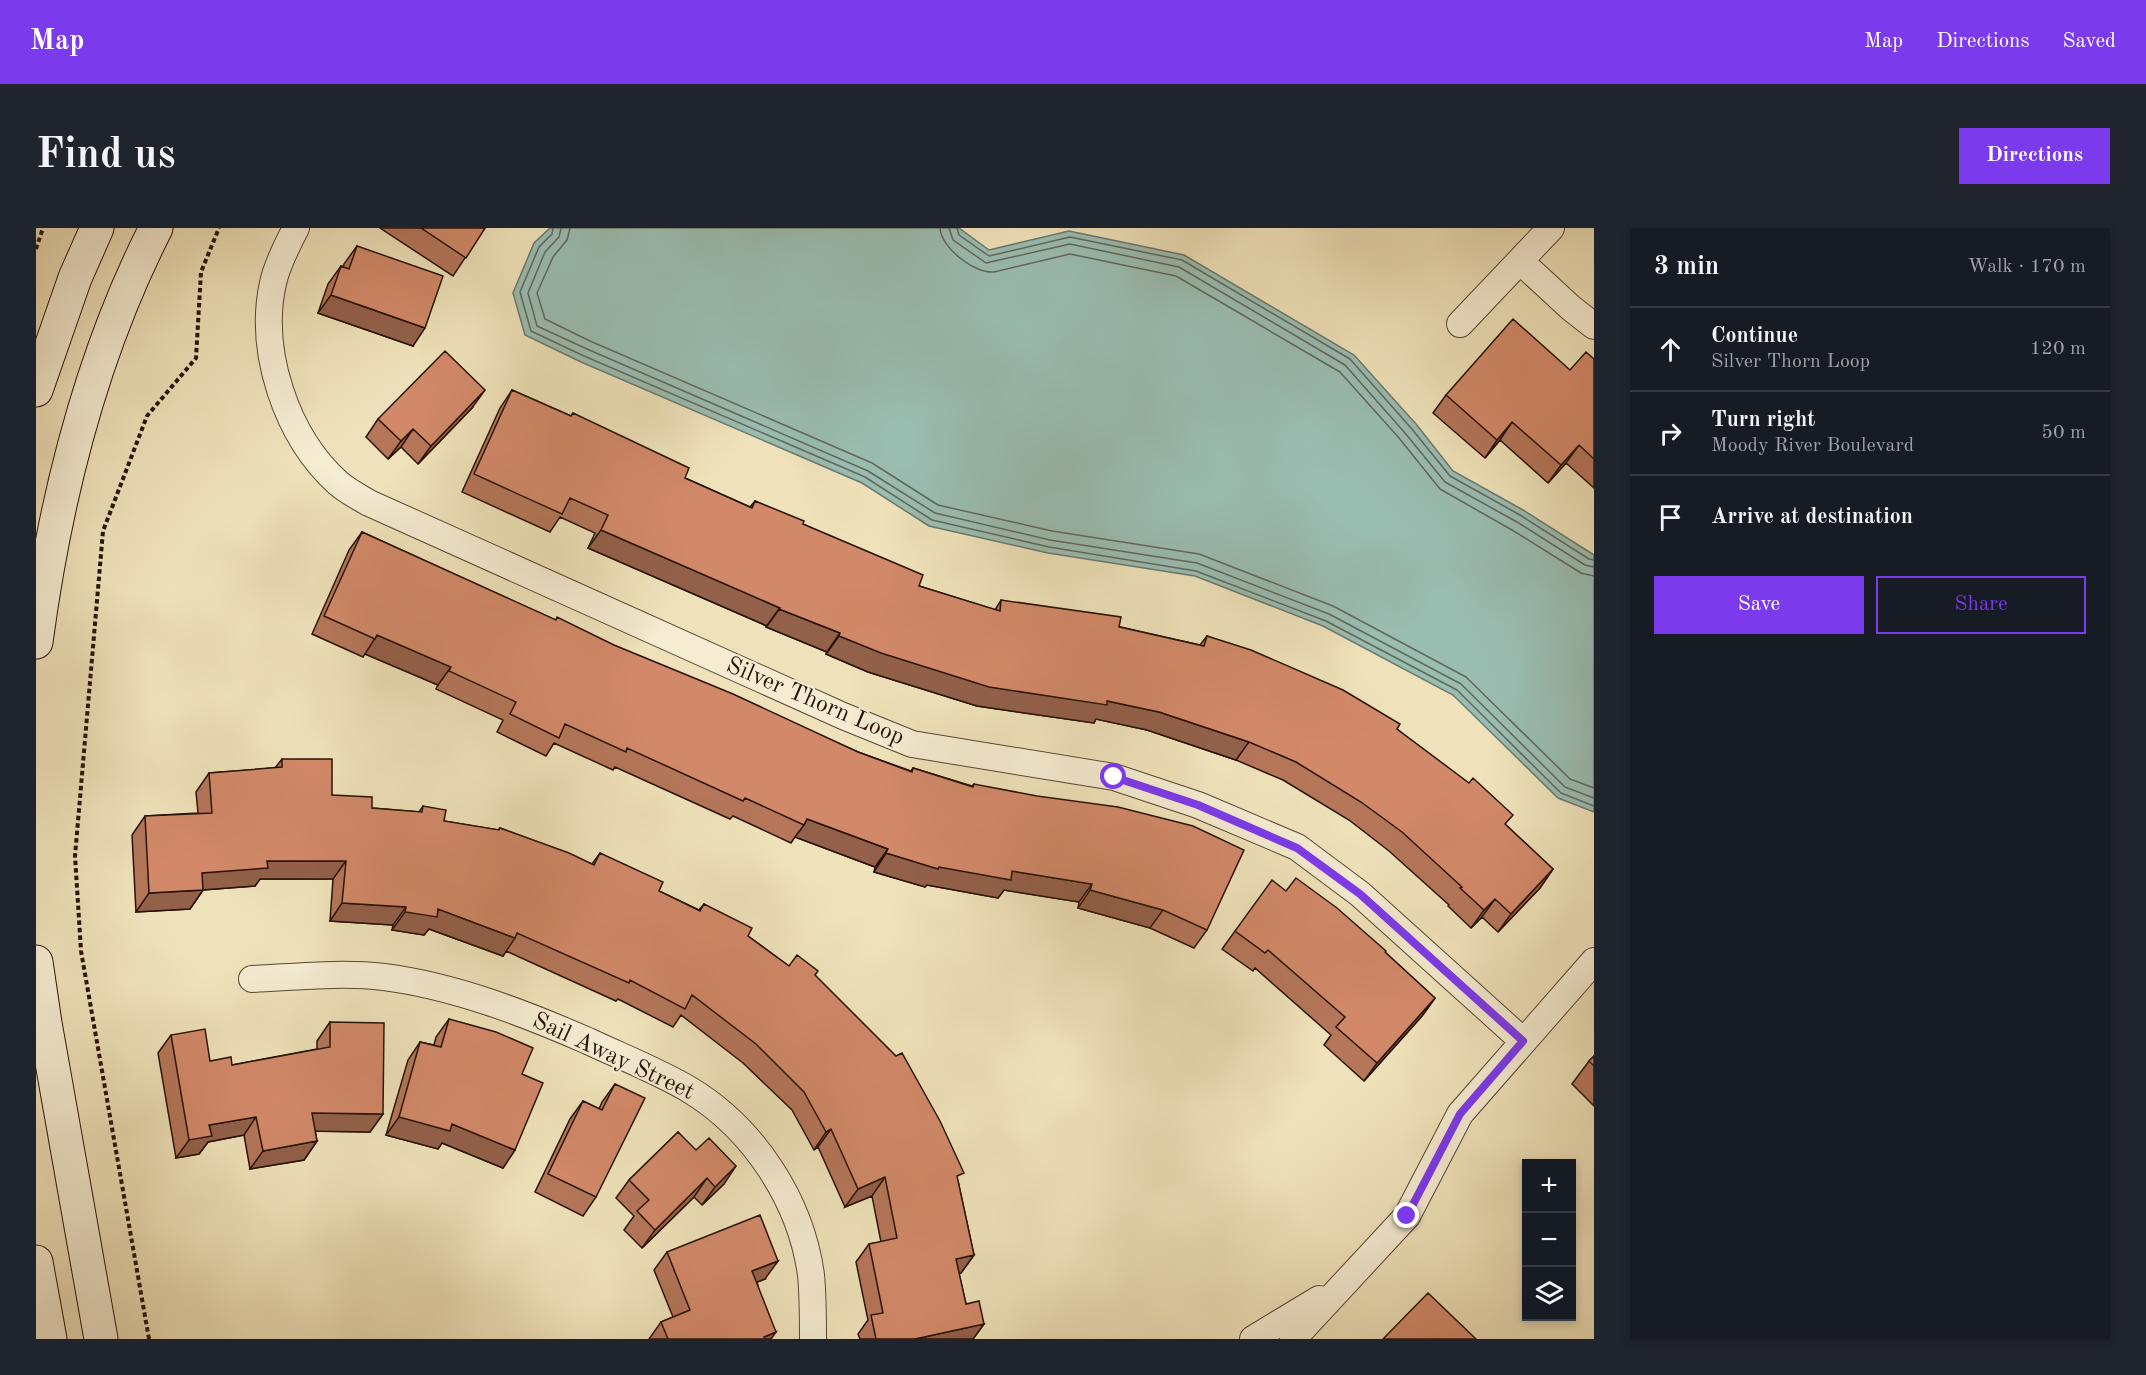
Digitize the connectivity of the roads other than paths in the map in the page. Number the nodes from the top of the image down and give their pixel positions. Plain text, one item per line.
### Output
1 (97, 228) edge
2 (156, 228) edge
3 (296, 228) edge
4 (1551, 228) edge
5 (1520, 261) junction
6 (1460, 324) dead end
7 (1594, 326) edge
8 (36, 390) edge
9 (36, 642) edge
10 (1594, 961) edge
11 (36, 962) edge
12 (252, 979) dead end
13 (1523, 1041) junction
14 (36, 1262) edge
15 (1347, 1282) junction
16 (1266, 1336) edge
17 (50, 1339) edge
18 (101, 1339) edge
19 (813, 1339) edge
20 (1293, 1339) edge

1 - 8 main road
2 - 9 main road
3 - 13 street, Silver Thorn Loop
4 - 5 street
5 - 6 street
5 - 7 street
10 - 13 street
11 - 18 main road
12 - 19 street, Sail Away Street
13 - 15 street
14 - 17 main road
15 - 16 street
15 - 20 street

